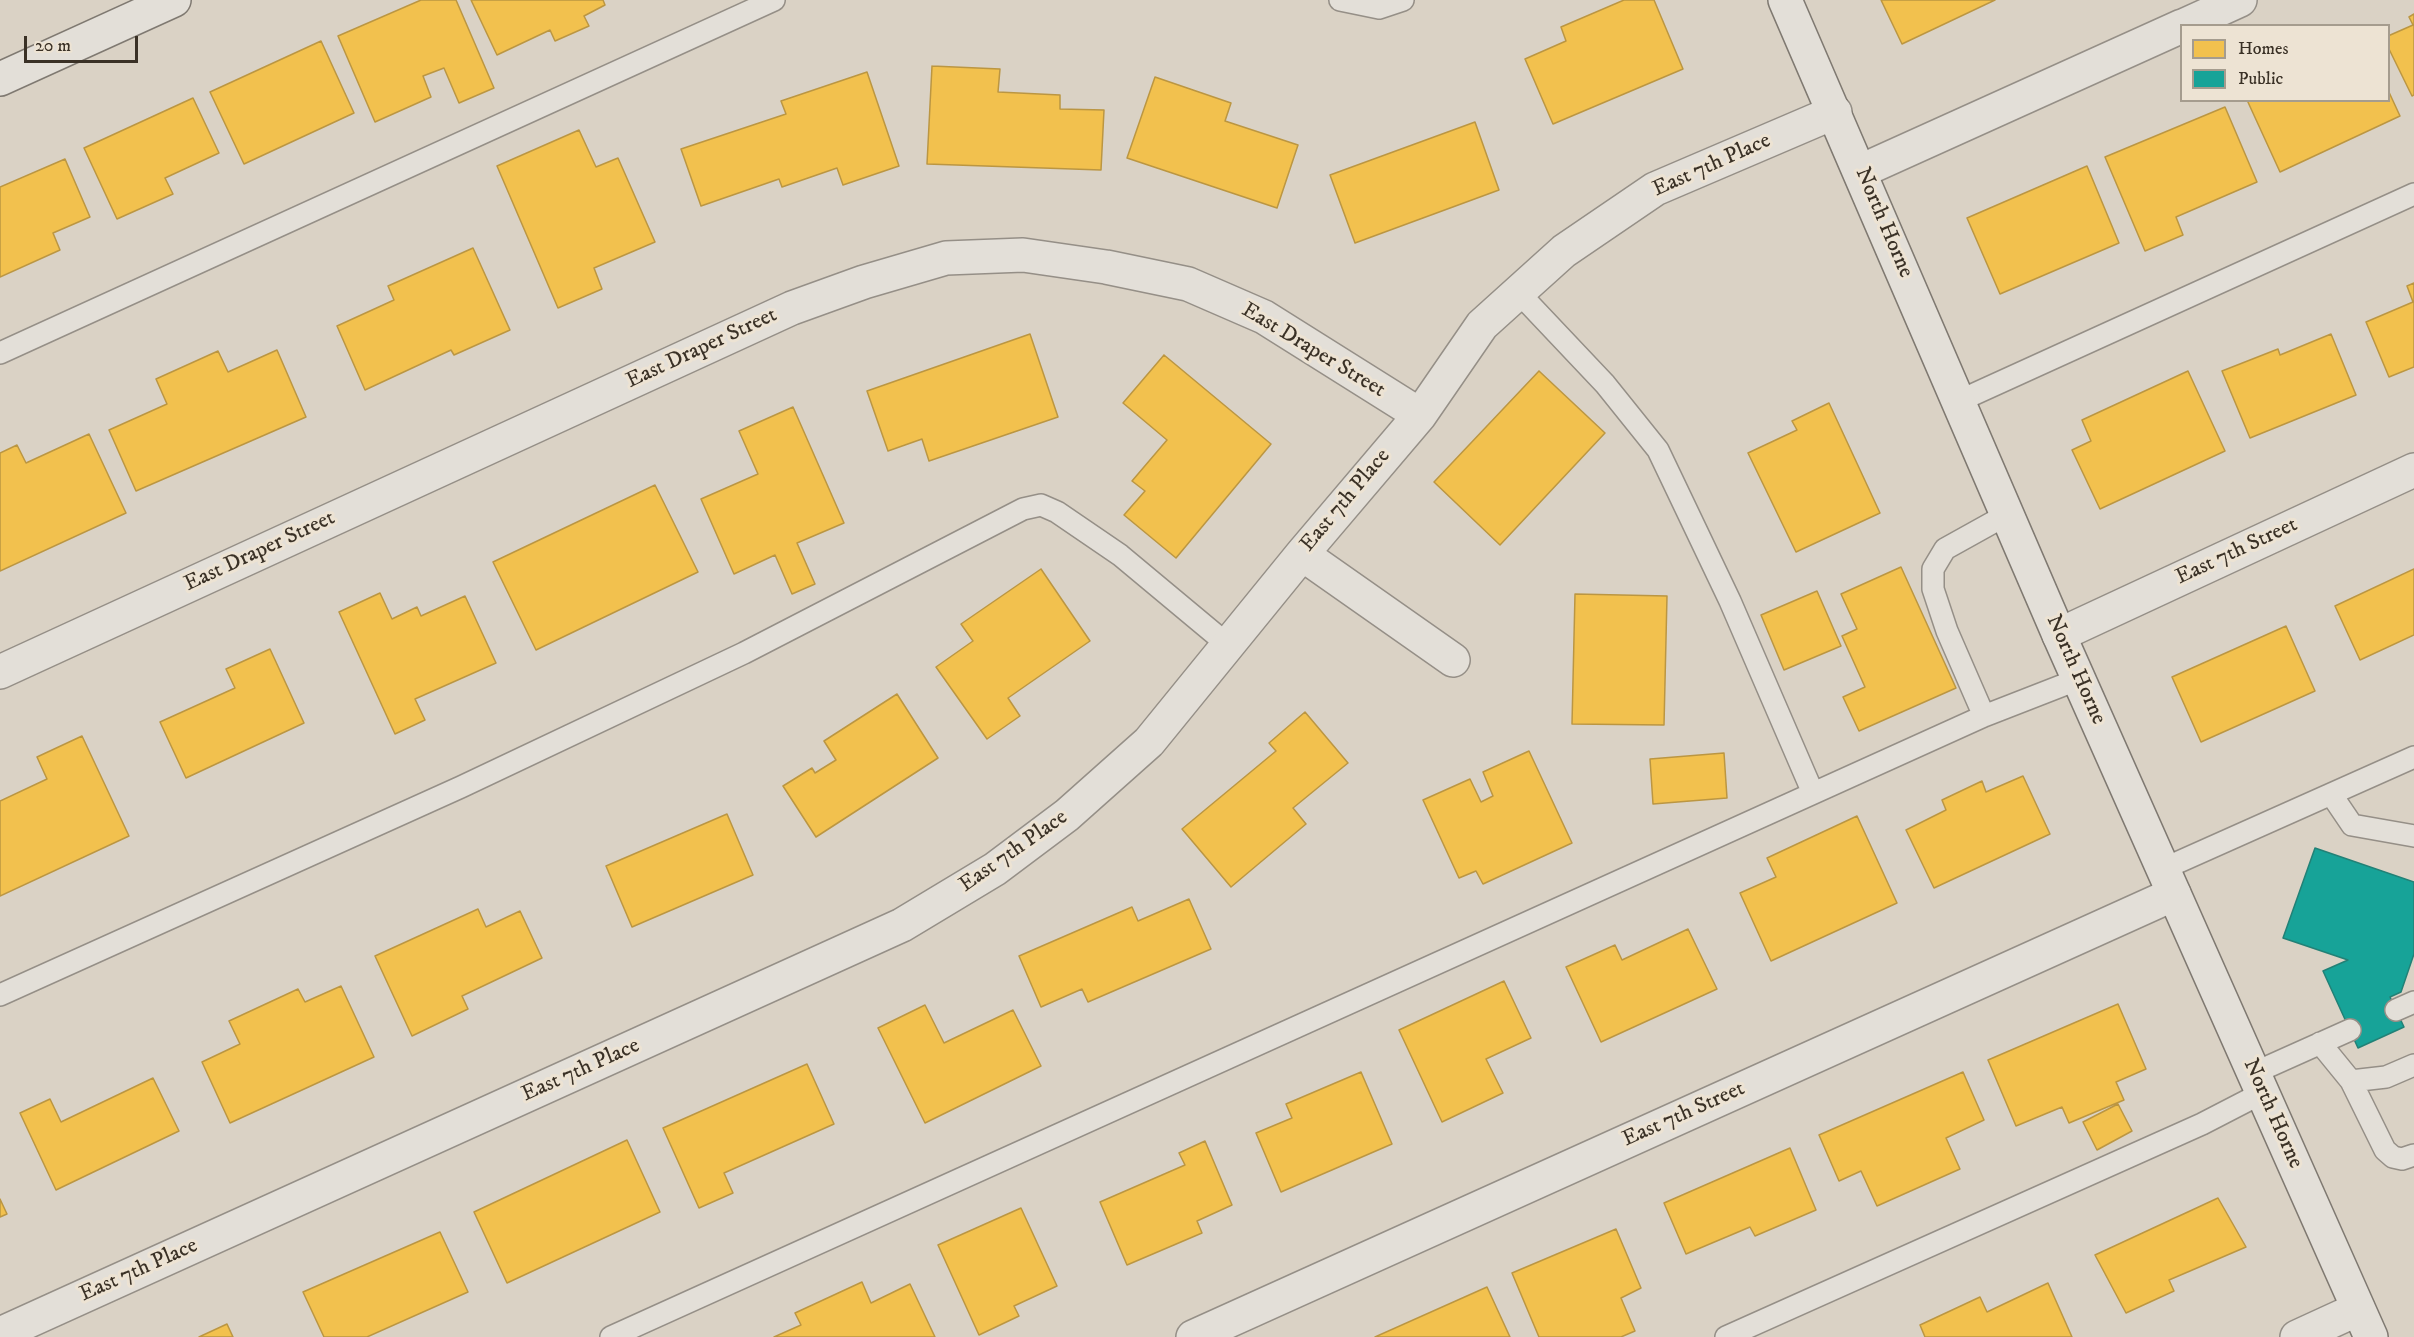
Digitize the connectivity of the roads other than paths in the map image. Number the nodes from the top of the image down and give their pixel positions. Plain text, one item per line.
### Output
1 (174, 0) edge
2 (774, 0) edge
3 (1340, 0) edge
4 (1403, 0) edge
5 (1785, 0) edge
6 (2240, 0) edge
7 (2186, 24) edge
8 (2180, 27) edge
9 (0, 79) edge
10 (1834, 112) junction
11 (1861, 171) junction
12 (2414, 194) edge
13 (1518, 292) junction
14 (0, 353) edge
15 (1959, 401) junction
16 (1420, 415) junction
17 (2414, 470) edge
18 (2008, 514) junction
19 (1302, 554) junction
20 (2059, 634) junction
21 (1227, 645) junction
22 (1453, 660) dead end
23 (0, 672) edge
24 (2079, 680) junction
25 (1984, 716) junction
26 (2414, 757) edge
27 (1813, 793) junction
28 (2331, 794) junction
29 (2414, 836) edge
30 (2168, 881) junction
31 (0, 995) edge
32 (2350, 1030) dead end
33 (2320, 1043) junction
34 (2414, 1065) edge
35 (2351, 1081) junction
36 (2258, 1083) junction
37 (2414, 1155) edge
38 (2364, 1323) edge
39 (0, 1334) edge
40 (611, 1337) edge
41 (1193, 1337) edge
42 (1726, 1337) edge
43 (2297, 1337) edge

1 - 9 street
2 - 14 lane
3 - 4 lane
5 - 10 street, North Horne
6 - 7 street
8 - 11 street
10 - 11 street, North Horne
10 - 13 street, East 7th Place
11 - 15 street, North Horne
12 - 15 lane
13 - 16 street, East 7th Place
13 - 27 lane
15 - 18 street, North Horne
16 - 19 street, East 7th Place
16 - 23 street, East Draper Street
17 - 20 street, East 7th Street
18 - 20 street, North Horne
18 - 25 lane
19 - 21 street, East 7th Place
19 - 22 street
20 - 24 street, North Horne
21 - 31 lane
21 - 39 street, East 7th Place
24 - 25 lane
24 - 30 street, North Horne
25 - 27 lane
26 - 28 lane
27 - 40 lane
28 - 29 lane
28 - 30 lane
30 - 36 street, North Horne
30 - 41 street, East 7th Street
32 - 33 lane
33 - 35 lane
33 - 36 lane
34 - 35 lane
35 - 37 lane
36 - 38 street, North Horne
36 - 42 lane
38 - 43 street

